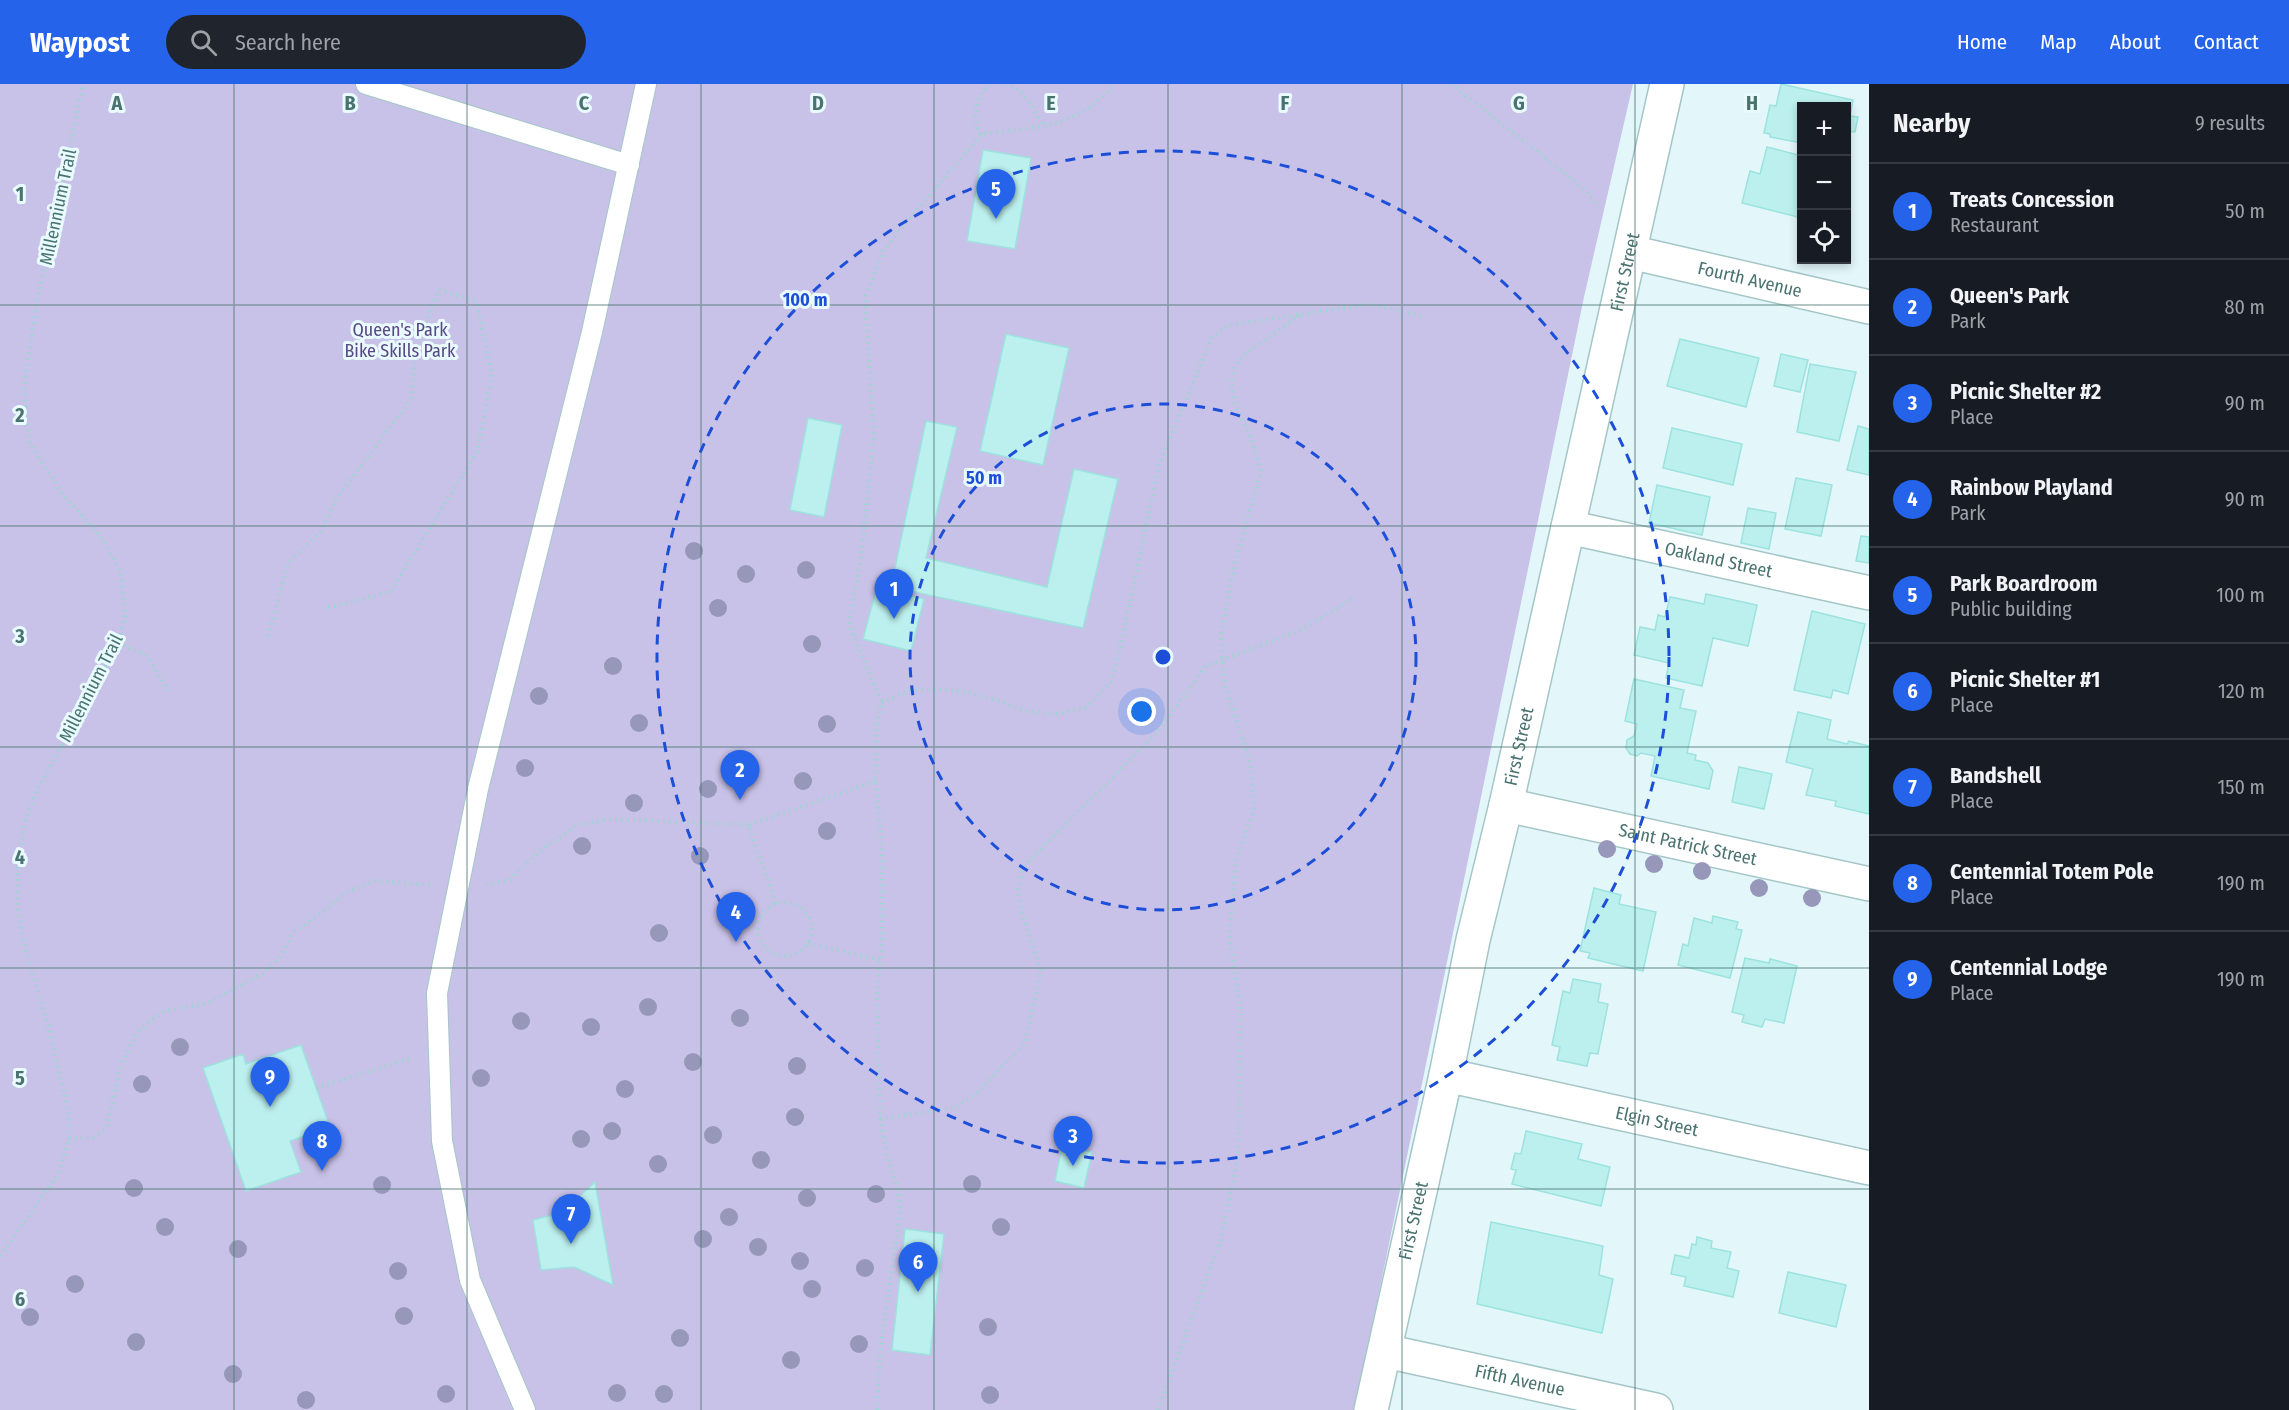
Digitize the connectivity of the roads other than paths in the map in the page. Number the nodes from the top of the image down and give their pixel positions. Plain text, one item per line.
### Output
1 (366, 84) edge
2 (646, 84) edge
3 (1667, 84) edge
4 (629, 165) junction
5 (1630, 252) junction
6 (1869, 307) edge
7 (1568, 527) junction
8 (1869, 593) edge
9 (1506, 805) junction
10 (1869, 884) edge
11 (1446, 1075) junction
12 (1869, 1168) edge
13 (1385, 1351) junction
14 (525, 1410) edge
15 (1371, 1410) edge
16 (1656, 1410) edge

1 - 4 lane
2 - 4 lane
3 - 5 street, First Street
4 - 14 lane
5 - 6 street, Fourth Avenue
5 - 7 street, First Street
7 - 8 street, Oakland Street
7 - 9 street, First Street
9 - 10 street, Saint Patrick Street
9 - 11 street, First Street
11 - 12 street, Elgin Street
11 - 13 street, First Street
13 - 15 street, First Street
13 - 16 street, Fifth Avenue

